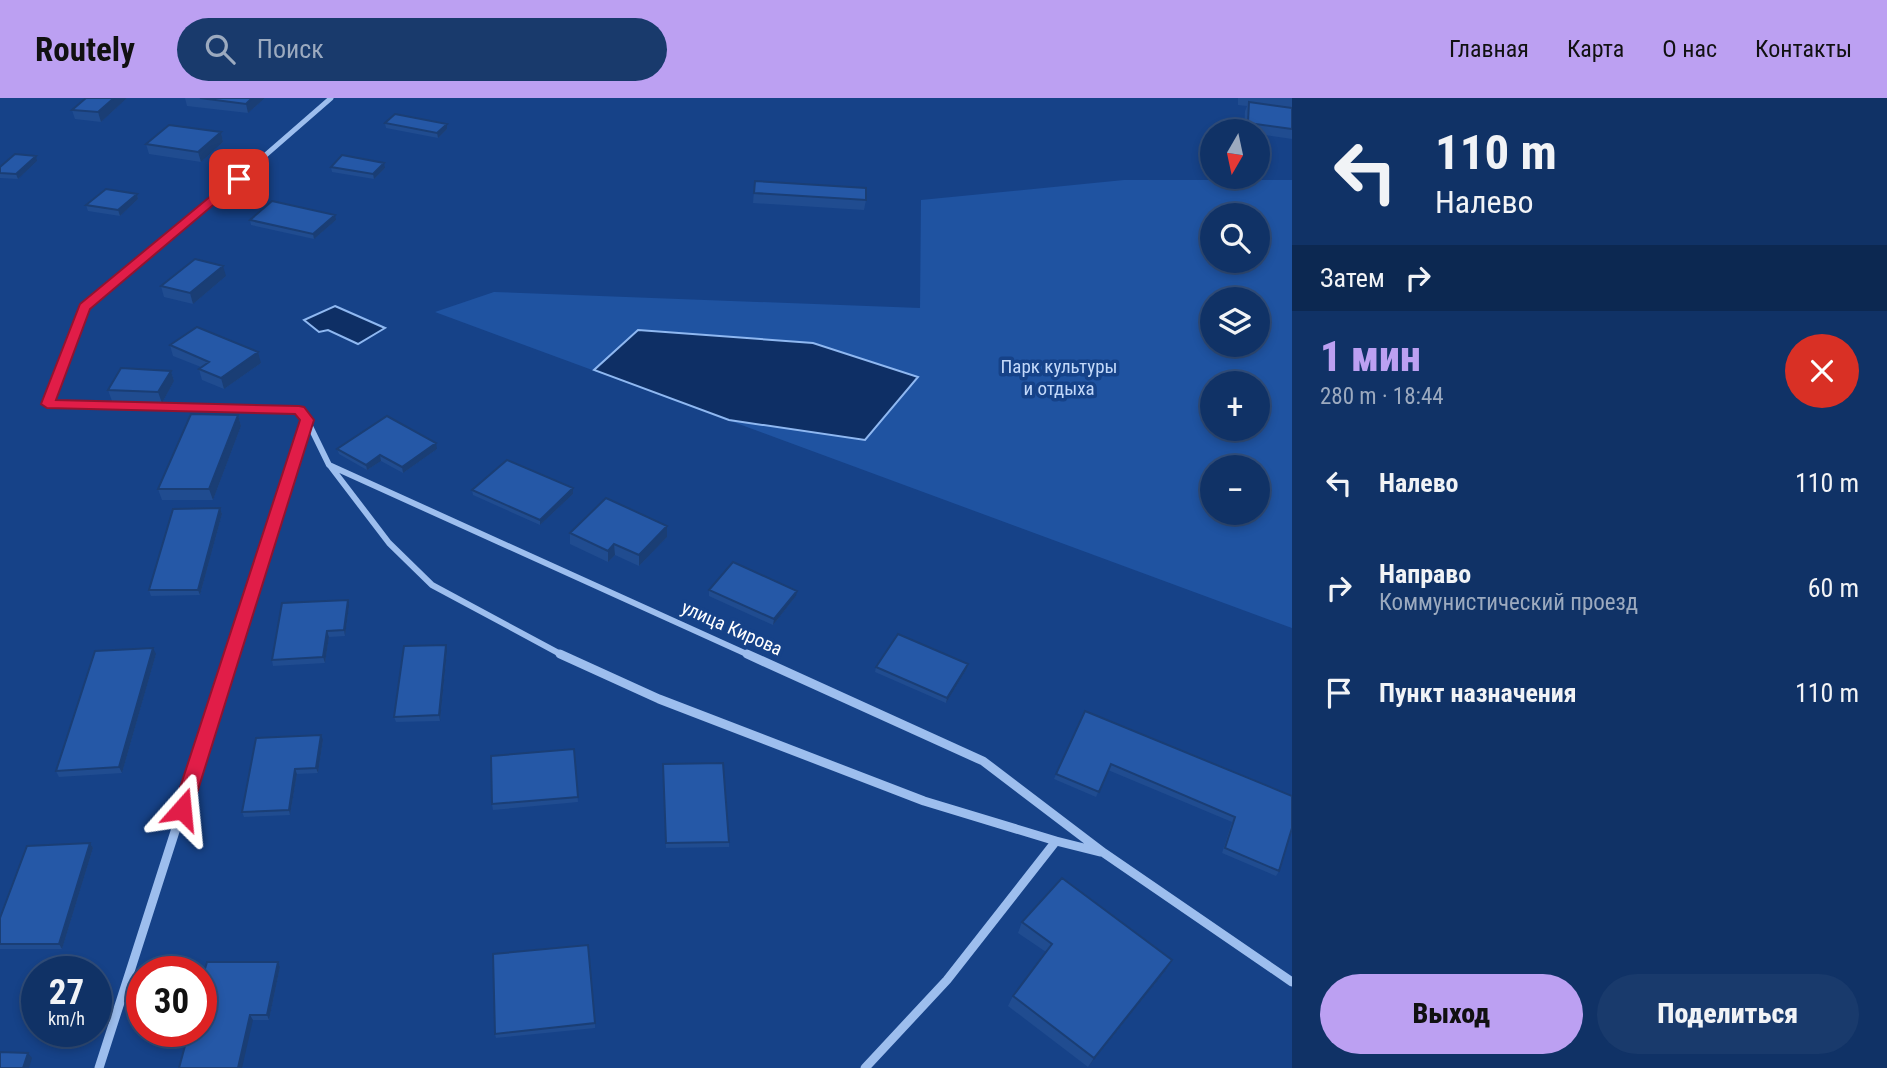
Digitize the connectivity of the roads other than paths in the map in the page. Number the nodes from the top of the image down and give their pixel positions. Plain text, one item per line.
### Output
1 (331, 98) edge
2 (307, 420) junction
3 (329, 465) junction
4 (1056, 841) junction
5 (1104, 853) junction
6 (1292, 982) edge
7 (99, 1068) edge
8 (865, 1068) edge

1 - 2 street
2 - 3 street
2 - 7 street
3 - 4 street, улица Кирова
3 - 5 street, улица Кирова
4 - 5 street, улица Кирова
4 - 8 street
5 - 6 street, улица Кирова

